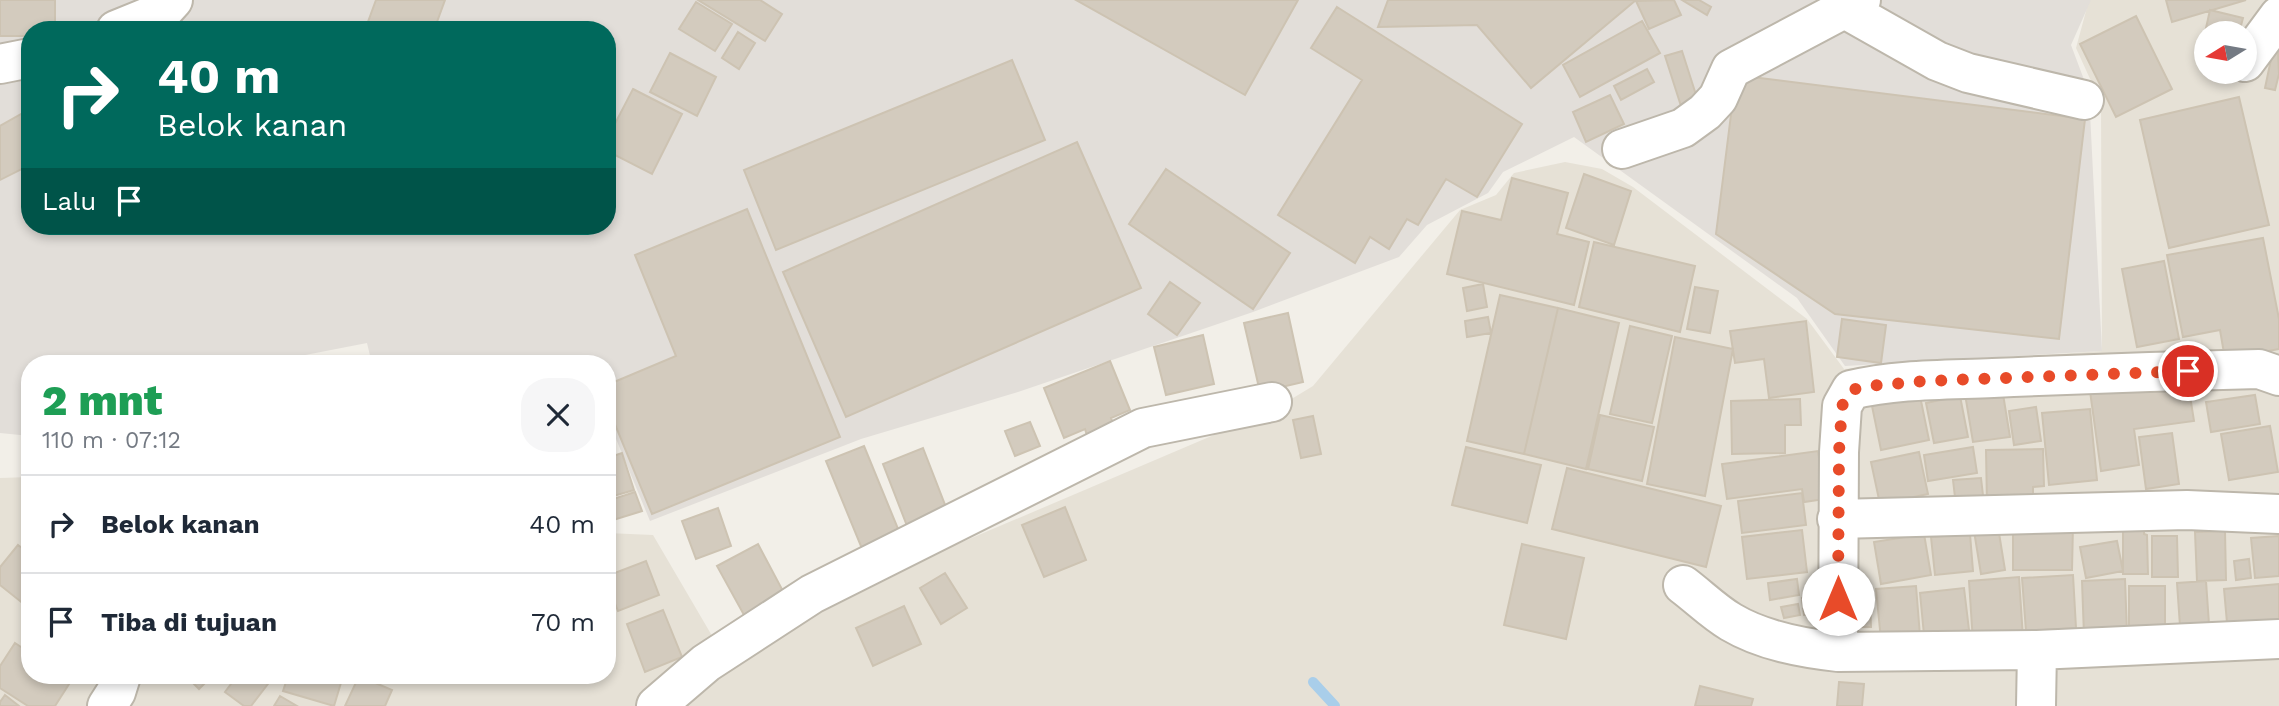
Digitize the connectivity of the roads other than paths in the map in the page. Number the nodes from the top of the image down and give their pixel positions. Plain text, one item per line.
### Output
1 (173, 0) edge
2 (1853, 4) edge
3 (2279, 16) edge
4 (138, 21) edge
5 (2258, 44) edge
6 (21, 60) edge
7 (0, 64) edge
8 (2084, 100) dead end
9 (1622, 149) dead end
10 (2279, 376) edge
11 (1272, 402) dead end
12 (2279, 514) edge
13 (1837, 519) junction
14 (1683, 585) dead end
15 (2279, 639) edge
16 (2037, 650) junction
17 (1838, 652) junction
18 (656, 706) edge
19 (2036, 706) edge

1 - 4 street
2 - 8 street
2 - 9 street
3 - 5 street
6 - 7 street
10 - 13 street
11 - 18 street
12 - 13 street
13 - 17 street
14 - 17 street
15 - 16 street
16 - 17 street
16 - 19 street

